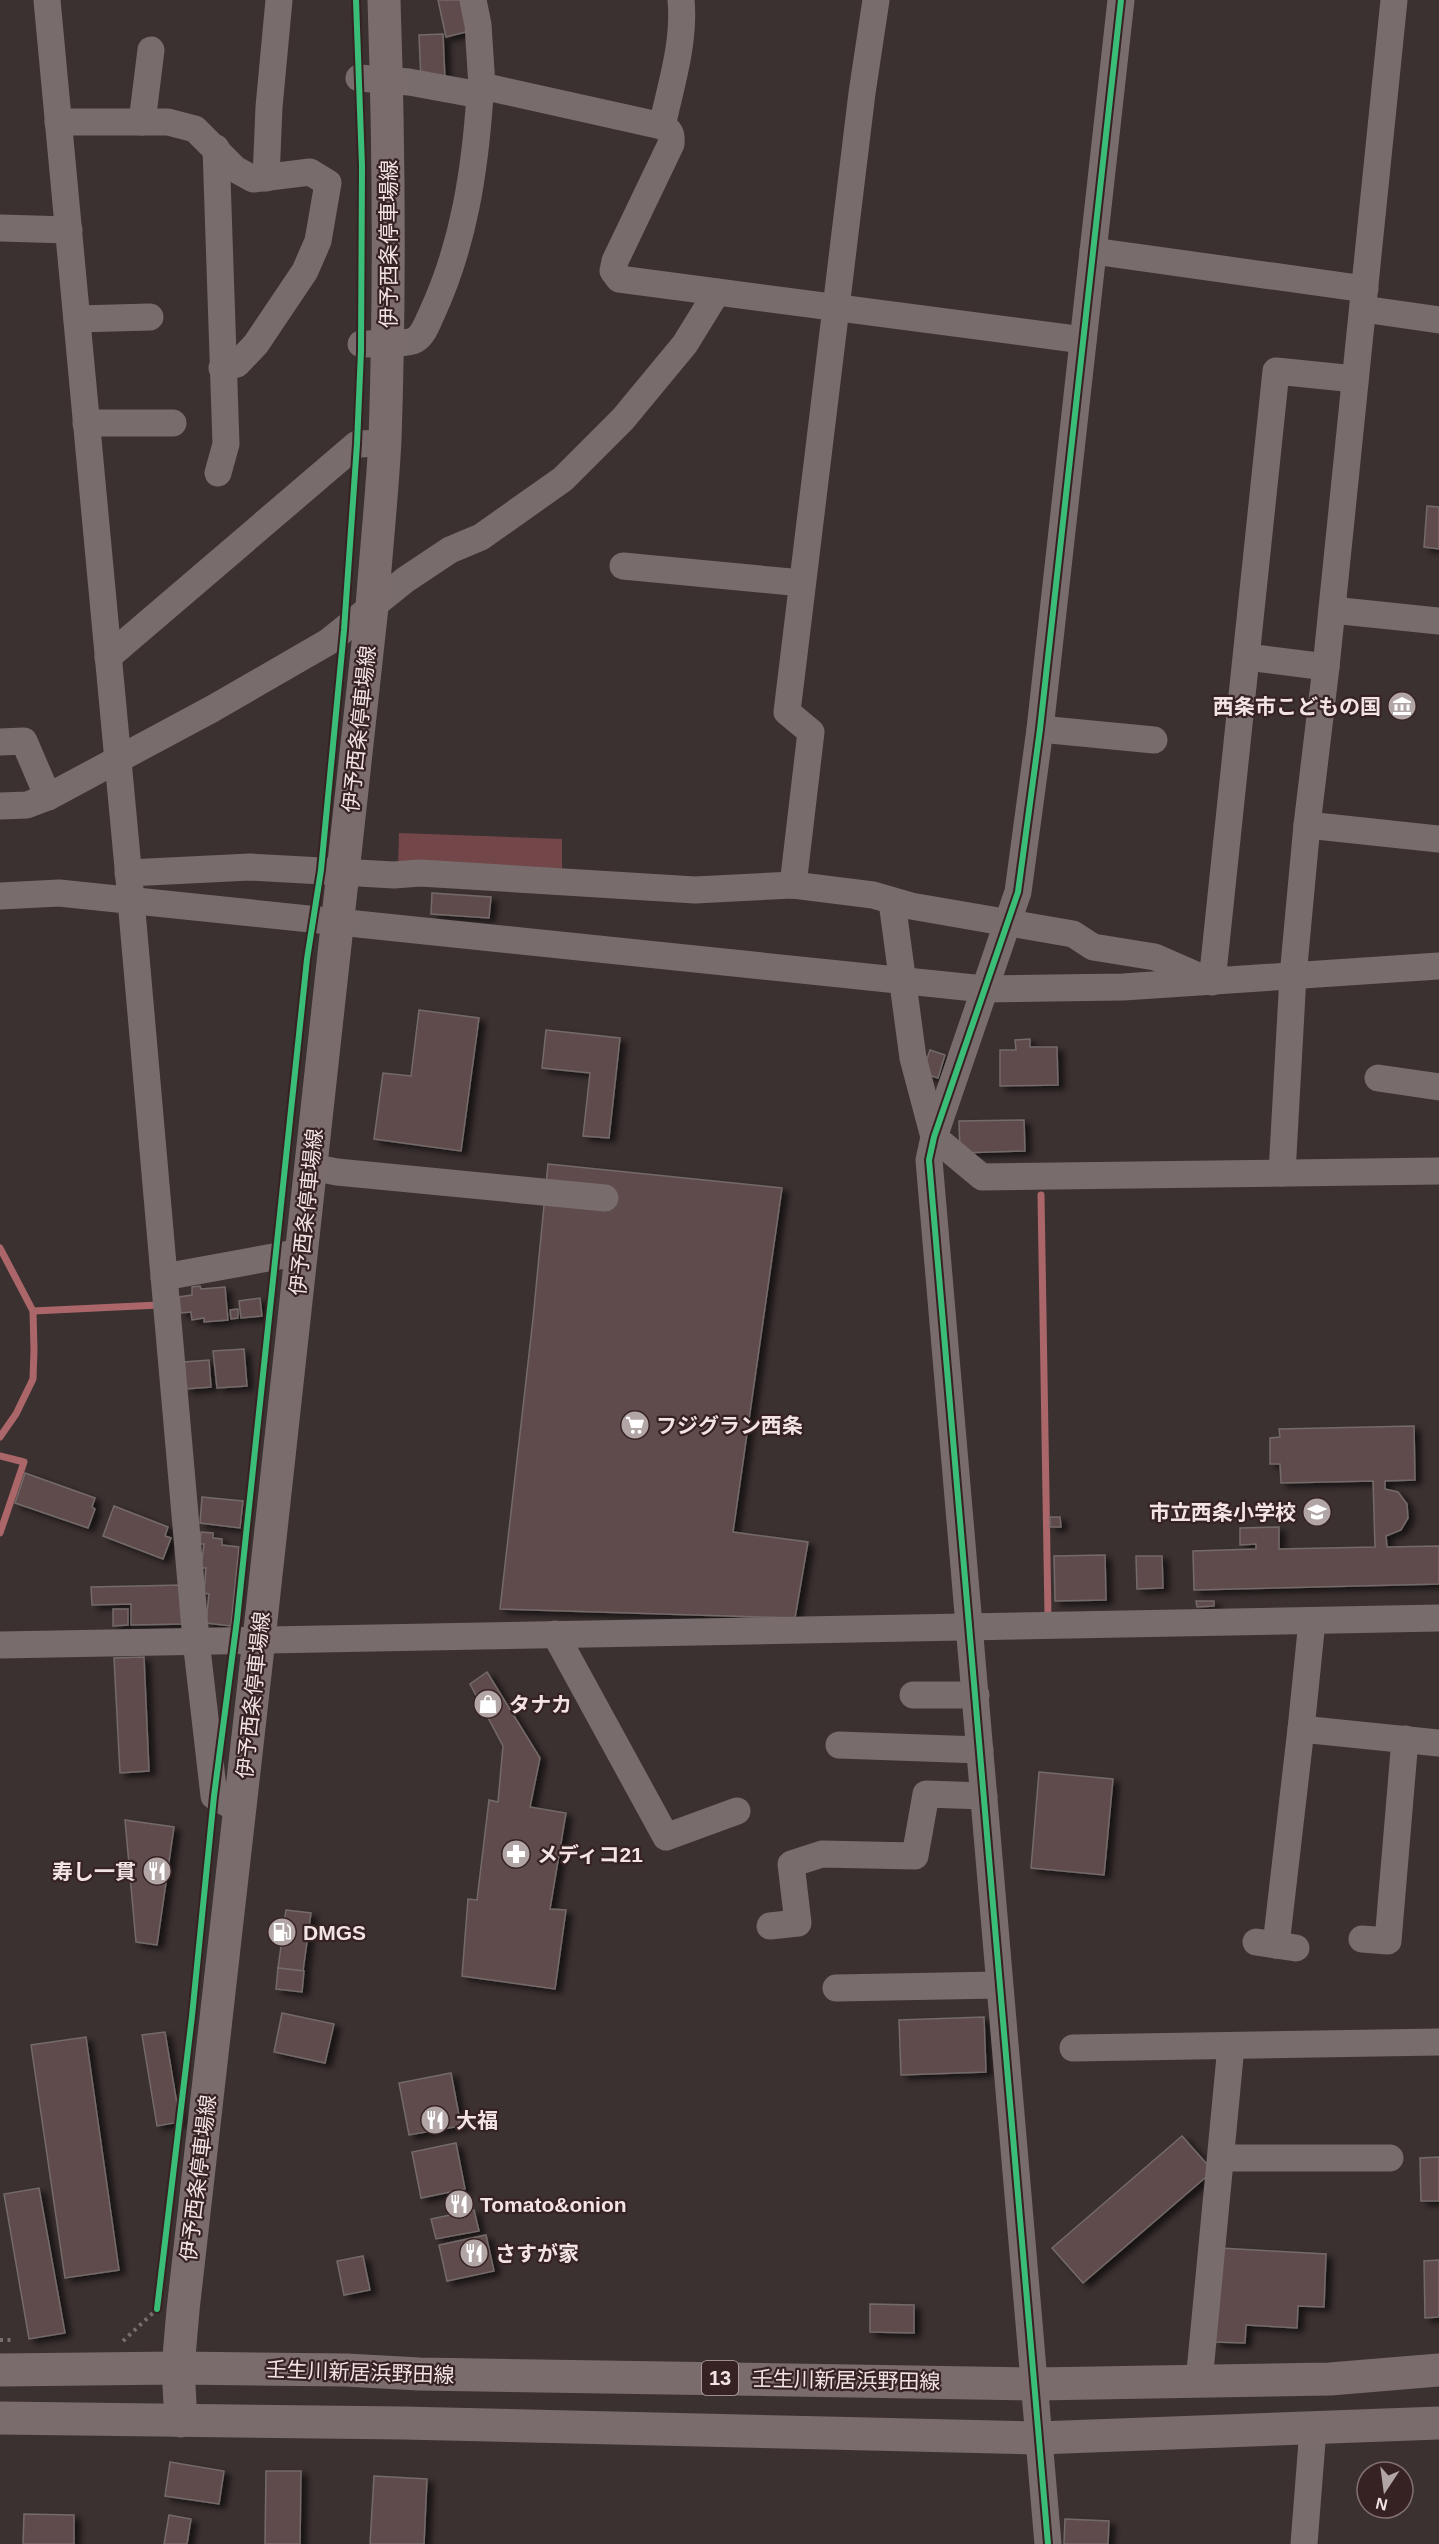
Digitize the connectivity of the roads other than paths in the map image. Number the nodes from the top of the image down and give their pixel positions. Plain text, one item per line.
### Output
1 (47, 0) edge
2 (279, 0) edge
3 (384, 0) edge
4 (473, 0) edge
5 (681, 0) edge
6 (876, 0) edge
7 (1121, 0) edge
8 (1394, 0) edge
9 (151, 50) dead end
10 (373, 79) junction
11 (481, 91) junction
12 (58, 122) junction
13 (142, 122) junction
14 (662, 126) junction
15 (216, 148) junction
16 (266, 178) junction
17 (0, 228) edge
18 (69, 230) junction
19 (1093, 251) junction
20 (717, 292) junction
21 (1364, 299) junction
22 (836, 307) junction
23 (150, 317) dead end
24 (76, 319) junction
25 (1439, 320) edge
26 (1083, 340) junction
27 (374, 343) junction
28 (222, 368) junction
29 (1355, 379) junction
30 (86, 423) junction
31 (172, 423) dead end
32 (385, 442) junction
33 (218, 472) dead end
34 (623, 566) dead end
35 (802, 583) junction
36 (372, 607) junction
37 (1332, 610) junction
38 (1439, 621) edge
39 (108, 657) junction
40 (1247, 657) junction
41 (1326, 667) junction
42 (1040, 729) junction
43 (1154, 740) dead end
44 (0, 742) edge
45 (118, 761) junction
46 (48, 796) junction
47 (0, 806) edge
48 (1307, 825) junction
49 (1439, 838) edge
50 (344, 871) junction
51 (128, 873) junction
52 (793, 885) junction
53 (0, 896) edge
54 (131, 900) junction
55 (892, 902) junction
56 (338, 922) junction
57 (1007, 922) junction
58 (1439, 966) edge
59 (1293, 976) junction
60 (903, 982) junction
61 (1212, 982) junction
62 (984, 989) junction
63 (1378, 1078) dead end
64 (1439, 1087) edge
65 (934, 1137) junction
66 (311, 1167) junction
67 (1439, 1171) edge
68 (1282, 1173) junction
69 (605, 1198) dead end
70 (302, 1252) junction
71 (164, 1277) junction
72 (1439, 1618) edge
73 (1312, 1621) junction
74 (970, 1628) junction
75 (555, 1634) junction
76 (259, 1639) junction
77 (196, 1640) junction
78 (0, 1645) edge
79 (914, 1695) dead end
80 (976, 1695) junction
81 (1301, 1729) junction
82 (1405, 1739) junction
83 (1439, 1743) edge
84 (839, 1745) dead end
85 (980, 1750) junction
86 (984, 1796) junction
87 (240, 1810) junction
88 (737, 1811) dead end
89 (770, 1926) dead end
90 (1362, 1939) dead end
91 (1276, 1945) dead end
92 (999, 1984) junction
93 (836, 1988) dead end
94 (1439, 2043) edge
95 (1231, 2046) junction
96 (1073, 2048) dead end
97 (1221, 2158) junction
98 (1390, 2158) dead end
99 (6, 2355) edge
100 (178, 2368) junction
101 (1439, 2370) edge
102 (1199, 2382) junction
103 (1035, 2384) junction
104 (0, 2418) edge
105 (181, 2421) junction
106 (1439, 2423) edge
107 (1313, 2429) junction
108 (1038, 2438) junction
109 (1048, 2544) edge
110 (1304, 2544) edge

1 - 12 street
2 - 16 street
3 - 10 main road, 伊予西条停車場線
4 - 11 street
5 - 14 street
6 - 22 street
7 - 19 street
8 - 21 street
9 - 13 street
10 - 11 street
10 - 27 main road, 伊予西条停車場線
11 - 14 street
11 - 27 street
12 - 13 street
12 - 18 street
13 - 15 street
14 - 20 street
15 - 16 street
15 - 28 street
16 - 28 street
17 - 18 street
18 - 24 street
19 - 21 street
19 - 26 street
20 - 22 street
20 - 36 street
21 - 25 street
21 - 29 street
22 - 26 street
22 - 35 street
23 - 24 street
24 - 30 street
26 - 42 street
27 - 32 main road, 伊予西条停車場線
28 - 33 street
29 - 37 street
29 - 40 street
30 - 31 street
30 - 39 street
32 - 36 main road, 伊予西条停車場線
32 - 39 street
34 - 35 street
35 - 52 street
36 - 45 street
36 - 50 main road, 伊予西条停車場線
37 - 38 street
37 - 41 street
39 - 45 street
40 - 41 street
40 - 61 street
41 - 48 street
42 - 43 street
42 - 57 street
44 - 46 street
45 - 46 street
45 - 51 street
46 - 47 street
48 - 49 street
48 - 59 street
50 - 51 street
50 - 52 street
50 - 56 main road, 伊予西条停車場線
51 - 54 street
52 - 55 street
53 - 54 street
54 - 56 street
54 - 71 street
55 - 57 street
55 - 60 street
56 - 60 street
56 - 66 main road, 伊予西条停車場線
57 - 61 street
57 - 62 street
58 - 59 street
59 - 61 street
59 - 68 street
60 - 62 street
60 - 65 street
61 - 62 street
62 - 65 street
63 - 64 street
65 - 68 street
65 - 74 street
66 - 69 street
66 - 70 main road, 伊予西条停車場線
67 - 68 street
70 - 71 street
70 - 76 main road, 伊予西条停車場線
71 - 77 street
72 - 73 street
73 - 74 street
73 - 81 street
74 - 75 street
74 - 80 street
75 - 76 street
75 - 88 street
76 - 77 street
76 - 87 main road, 伊予西条停車場線
77 - 78 street
77 - 87 street
79 - 80 street
80 - 85 street
81 - 82 street
81 - 91 street
82 - 83 street
82 - 90 street
84 - 85 street
85 - 86 street
86 - 89 street
86 - 92 street
87 - 100 main road, 伊予西条停車場線
92 - 93 street
92 - 103 street
94 - 95 street
95 - 96 street
95 - 97 street
97 - 98 street
97 - 102 street
99 - 100 main road, 壬生川新居浜野田線 / 13
100 - 103 main road, 壬生川新居浜野田線 / 13
100 - 105 main road, 伊予西条停車場線
101 - 102 main road, 壬生川新居浜野田線 / 13
102 - 103 main road, 壬生川新居浜野田線 / 13
103 - 108 street
104 - 105 main road
105 - 108 main road
106 - 107 main road
107 - 108 main road
107 - 110 street
108 - 109 street

